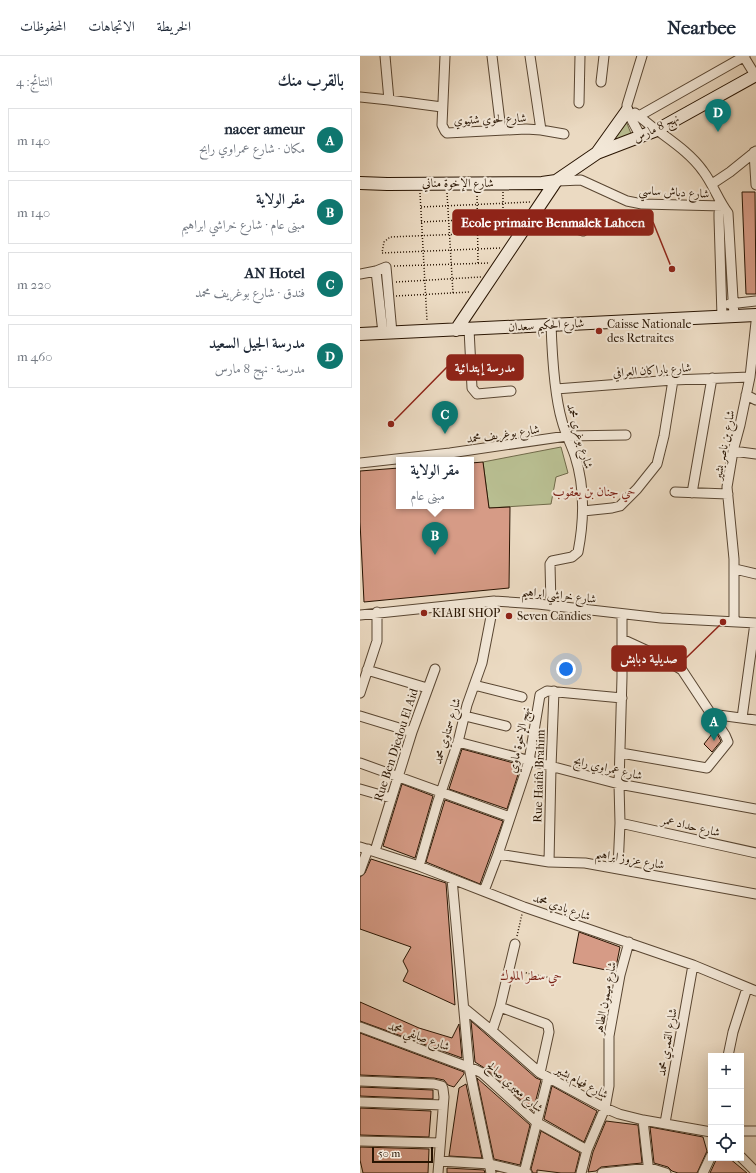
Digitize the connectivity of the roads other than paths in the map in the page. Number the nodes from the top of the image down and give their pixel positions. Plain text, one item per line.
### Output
1 (385, 56) edge
2 (444, 56) edge
3 (492, 56) edge
4 (530, 56) edge
5 (580, 56) edge
6 (604, 56) edge
7 (642, 56) edge
8 (745, 56) edge
9 (756, 75) edge
10 (601, 82) dead end
11 (360, 97) edge
12 (389, 100) junction
13 (579, 103) dead end
14 (442, 107) junction
15 (627, 108) junction
16 (640, 116) junction
17 (501, 130) junction
18 (541, 130) junction
19 (657, 130) junction
20 (564, 134) dead end
21 (641, 137) junction
22 (755, 151) edge
23 (597, 154) junction
24 (556, 181) junction
25 (360, 183) edge
26 (712, 184) junction
27 (756, 185) edge
28 (721, 210) junction
29 (534, 215) junction
30 (583, 231) dead end
31 (376, 271) junction
32 (360, 274) edge
33 (756, 301) edge
34 (733, 303) junction
35 (726, 312) junction
36 (756, 315) edge
37 (756, 322) edge
38 (551, 324) junction
39 (469, 329) junction
40 (456, 330) junction
41 (388, 333) junction
42 (360, 334) edge
43 (750, 377) junction
44 (712, 378) junction
45 (673, 380) junction
46 (556, 389) junction
47 (511, 391) dead end
48 (746, 394) junction
49 (756, 400) edge
50 (626, 435) dead end
51 (567, 436) junction
52 (733, 451) junction
53 (756, 454) edge
54 (412, 457) edge
55 (396, 459) edge
56 (360, 463) edge
57 (675, 492) dead end
58 (692, 493) junction
59 (728, 494) junction
60 (583, 511) junction
61 (735, 569) junction
62 (756, 574) edge
63 (494, 601) junction
64 (551, 606) junction
65 (377, 612) junction
66 (360, 614) edge
67 (622, 614) junction
68 (734, 622) junction
69 (756, 623) edge
70 (622, 639) junction
71 (435, 669) dead end
72 (367, 670) junction
73 (474, 685) junction
74 (428, 688) junction
75 (554, 691) junction
76 (360, 693) edge
77 (522, 697) dead end
78 (622, 698) junction
79 (711, 714) junction
80 (360, 716) edge
81 (464, 716) junction
82 (742, 718) junction
83 (756, 720) edge
84 (506, 726) dead end
85 (412, 732) junction
86 (458, 742) junction
87 (621, 753) junction
88 (529, 761) junction
89 (360, 762) edge
90 (551, 767) junction
91 (399, 776) junction
92 (619, 784) junction
93 (360, 789) edge
94 (441, 791) junction
95 (391, 798) junction
96 (756, 809) edge
97 (510, 817) junction
98 (620, 823) junction
99 (368, 849) edge
100 (498, 854) junction
101 (756, 854) edge
102 (549, 862) junction
103 (419, 866) junction
104 (618, 868) junction
105 (360, 871) edge
106 (452, 879) junction
107 (484, 891) junction
108 (756, 894) edge
109 (629, 942) junction
110 (515, 944) road end
111 (693, 965) junction
112 (751, 989) edge
113 (500, 1007) junction
114 (464, 1008) junction
115 (360, 1027) edge
116 (492, 1031) junction
117 (729, 1053) edge
118 (469, 1067) junction
119 (540, 1073) junction
120 (548, 1078) junction
121 (360, 1081) edge
122 (360, 1102) edge
123 (443, 1105) junction
124 (605, 1108) junction
125 (643, 1120) junction
126 (536, 1122) junction
127 (665, 1123) junction
128 (756, 1130) edge
129 (708, 1131) edge
130 (744, 1131) edge
131 (360, 1141) edge
132 (440, 1143) junction
133 (587, 1150) junction
134 (744, 1160) edge
135 (439, 1161) junction
136 (709, 1161) edge
137 (490, 1168) edge
138 (650, 1171) edge
139 (756, 1172) edge
140 (438, 1173) edge
141 (524, 1173) edge
142 (527, 1173) edge
143 (581, 1173) edge
144 (602, 1173) edge
145 (666, 1173) edge
146 (703, 1173) edge

1 - 12 street
2 - 14 street, شارع لحوي شتيوي
3 - 17 street
4 - 18 street
5 - 13 street
6 - 10 street
7 - 15 street
8 - 9 street
8 - 16 street
9 - 19 street, نهج 8 مارس
11 - 12 street
12 - 14 street
14 - 17 street, شارع لحوي شتيوي
15 - 16 street
15 - 21 street
15 - 23 street
16 - 19 street
17 - 18 street, شارع لحوي شتيوي
18 - 20 street, شارع لحوي شتيوي
19 - 21 street, نهج 8 مارس
19 - 26 street
21 - 23 street, نهج 8 مارس
22 - 26 street
22 - 27 street
23 - 24 street, نهج 8 مارس
24 - 25 street, شارع الإخوة مناني
24 - 28 street, شارع دباش ساسي
24 - 29 street
26 - 28 street
28 - 34 street
28 - 35 street
29 - 30 street
29 - 40 street
31 - 32 street
31 - 41 street
31 - 41 street
33 - 34 street
34 - 35 street
35 - 36 street, شارع الحكيم سعدان
35 - 38 street, شارع الحكيم سعدان
37 - 43 street, شارع بن ناصر بشير
38 - 39 street, شارع الحكيم سعدان
38 - 46 street, شارع بوغري محمد
39 - 40 street, شارع الحكيم سعدان
39 - 47 street
40 - 41 street, شارع الحكيم سعدان
41 - 42 street, شارع الحكيم سعدان
43 - 44 street, شارع باراكان العرافي
43 - 48 street, شارع بن ناصر بشير
44 - 45 street, شارع باراكان العرافي
44 - 58 street
45 - 46 street, شارع باراكان العرافي
45 - 60 street
46 - 51 street, شارع بوغري محمد
48 - 49 street
48 - 52 street, شارع بن ناصر بشير
50 - 51 street, شارع بوغريف محمد
51 - 54 street, شارع بوغريف محمد
51 - 60 street, شارع بوغري محمد
52 - 53 street
52 - 59 street, شارع بن ناصر بشير
55 - 56 street, شارع بوغريف محمد
57 - 58 street
58 - 59 street
59 - 61 street, شارع بن ناصر بشير
60 - 64 street, شارع بوغري محمد
61 - 62 street
61 - 68 street, شارع بن ناصر بشير
63 - 64 street, شارع خراشي ابراهيم
63 - 65 street, شارع خراشي ابراهيم
63 - 73 street, شارع سمتاوي محمد
64 - 67 street, شارع خراشي ابراهيم
65 - 66 street, شارع خراشي ابراهيم
65 - 72 street
67 - 68 street, شارع خراشي ابراهيم
67 - 70 street
68 - 69 street, شارع خراشي ابراهيم
69 - 82 street
70 - 78 street
70 - 79 street
71 - 74 street, Rue Ben Djedou El Aid
72 - 74 street
72 - 76 street
73 - 77 street
73 - 81 street, شارع سمتاوي محمد
74 - 85 street, Rue Ben Djedou El Aid
75 - 78 street
75 - 88 street, نهج الإخوة ماوي
75 - 90 street, Rue Haifa Brahim
78 - 87 street
79 - 82 street
79 - 87 street
80 - 85 street
81 - 84 street
81 - 86 street, شارع سمتاوي محمد
82 - 83 street
85 - 91 street, Rue Ben Djedou El Aid
86 - 88 street, شارع عمراوي رابح
86 - 94 street, شارع سمتاوي محمد
87 - 92 street
88 - 90 street, شارع عمراوي رابح
88 - 97 street, نهج الإخوة ماوي
89 - 91 street
90 - 92 street, شارع عمراوي رابح
90 - 102 street, Rue Haifa Brahim
91 - 94 street
91 - 95 street, Rue Ben Djedou El Aid
92 - 96 street, شارع عمراوي رابح
92 - 98 street
93 - 95 street
94 - 97 street
94 - 103 street, شارع سمتاوي محمد
95 - 99 street, Rue Ben Djedou El Aid
97 - 100 street, نهج الإخوة ماوي
98 - 101 street, شارع حداد عمر
98 - 104 street
99 - 103 street, شارع بادي محمد
99 - 105 street, Rue Ben Djedou El Aid
100 - 102 street, شارع عزوز ابراهيم
100 - 107 street, نهج الإخوة ماوي
102 - 104 street, شارع عزوز ابراهيم
103 - 106 street, شارع بادي محمد
104 - 108 street, شارع عزوز ابراهيم
106 - 107 street, شارع بادي محمد
106 - 114 street
107 - 109 street, شارع بادي محمد
109 - 111 street, شارع بادي محمد
109 - 124 street, شارع ميمون الطاهر
110 - 113 street
111 - 112 street, شارع بادي محمد
111 - 127 street, شارع القمري محمد
112 - 117 street
113 - 116 street
113 - 119 street
114 - 116 street, شارع فهام بشير
114 - 118 street
115 - 118 street, شارع صايفي محمد
116 - 119 street, شارع فهام بشير
118 - 126 street, شارع معيري صالح
118 - 137 street
119 - 120 street, شارع فهام بشير
120 - 124 street, شارع فهام بشير
120 - 126 street
121 - 123 street
122 - 123 street
123 - 132 street
124 - 125 street, شارع فهام بشير
124 - 133 street, شارع ميمون الطاهر
125 - 127 street, شارع فهام بشير
125 - 138 street
126 - 133 street, شارع معيري صالح
126 - 141 street
127 - 129 street, شارع فهام بشير
128 - 130 street
131 - 132 street
132 - 135 street
133 - 143 street, شارع ميمون الطاهر
134 - 139 street
135 - 137 street
135 - 140 street
136 - 146 street
137 - 141 street
138 - 144 street
138 - 145 street
141 - 142 street

